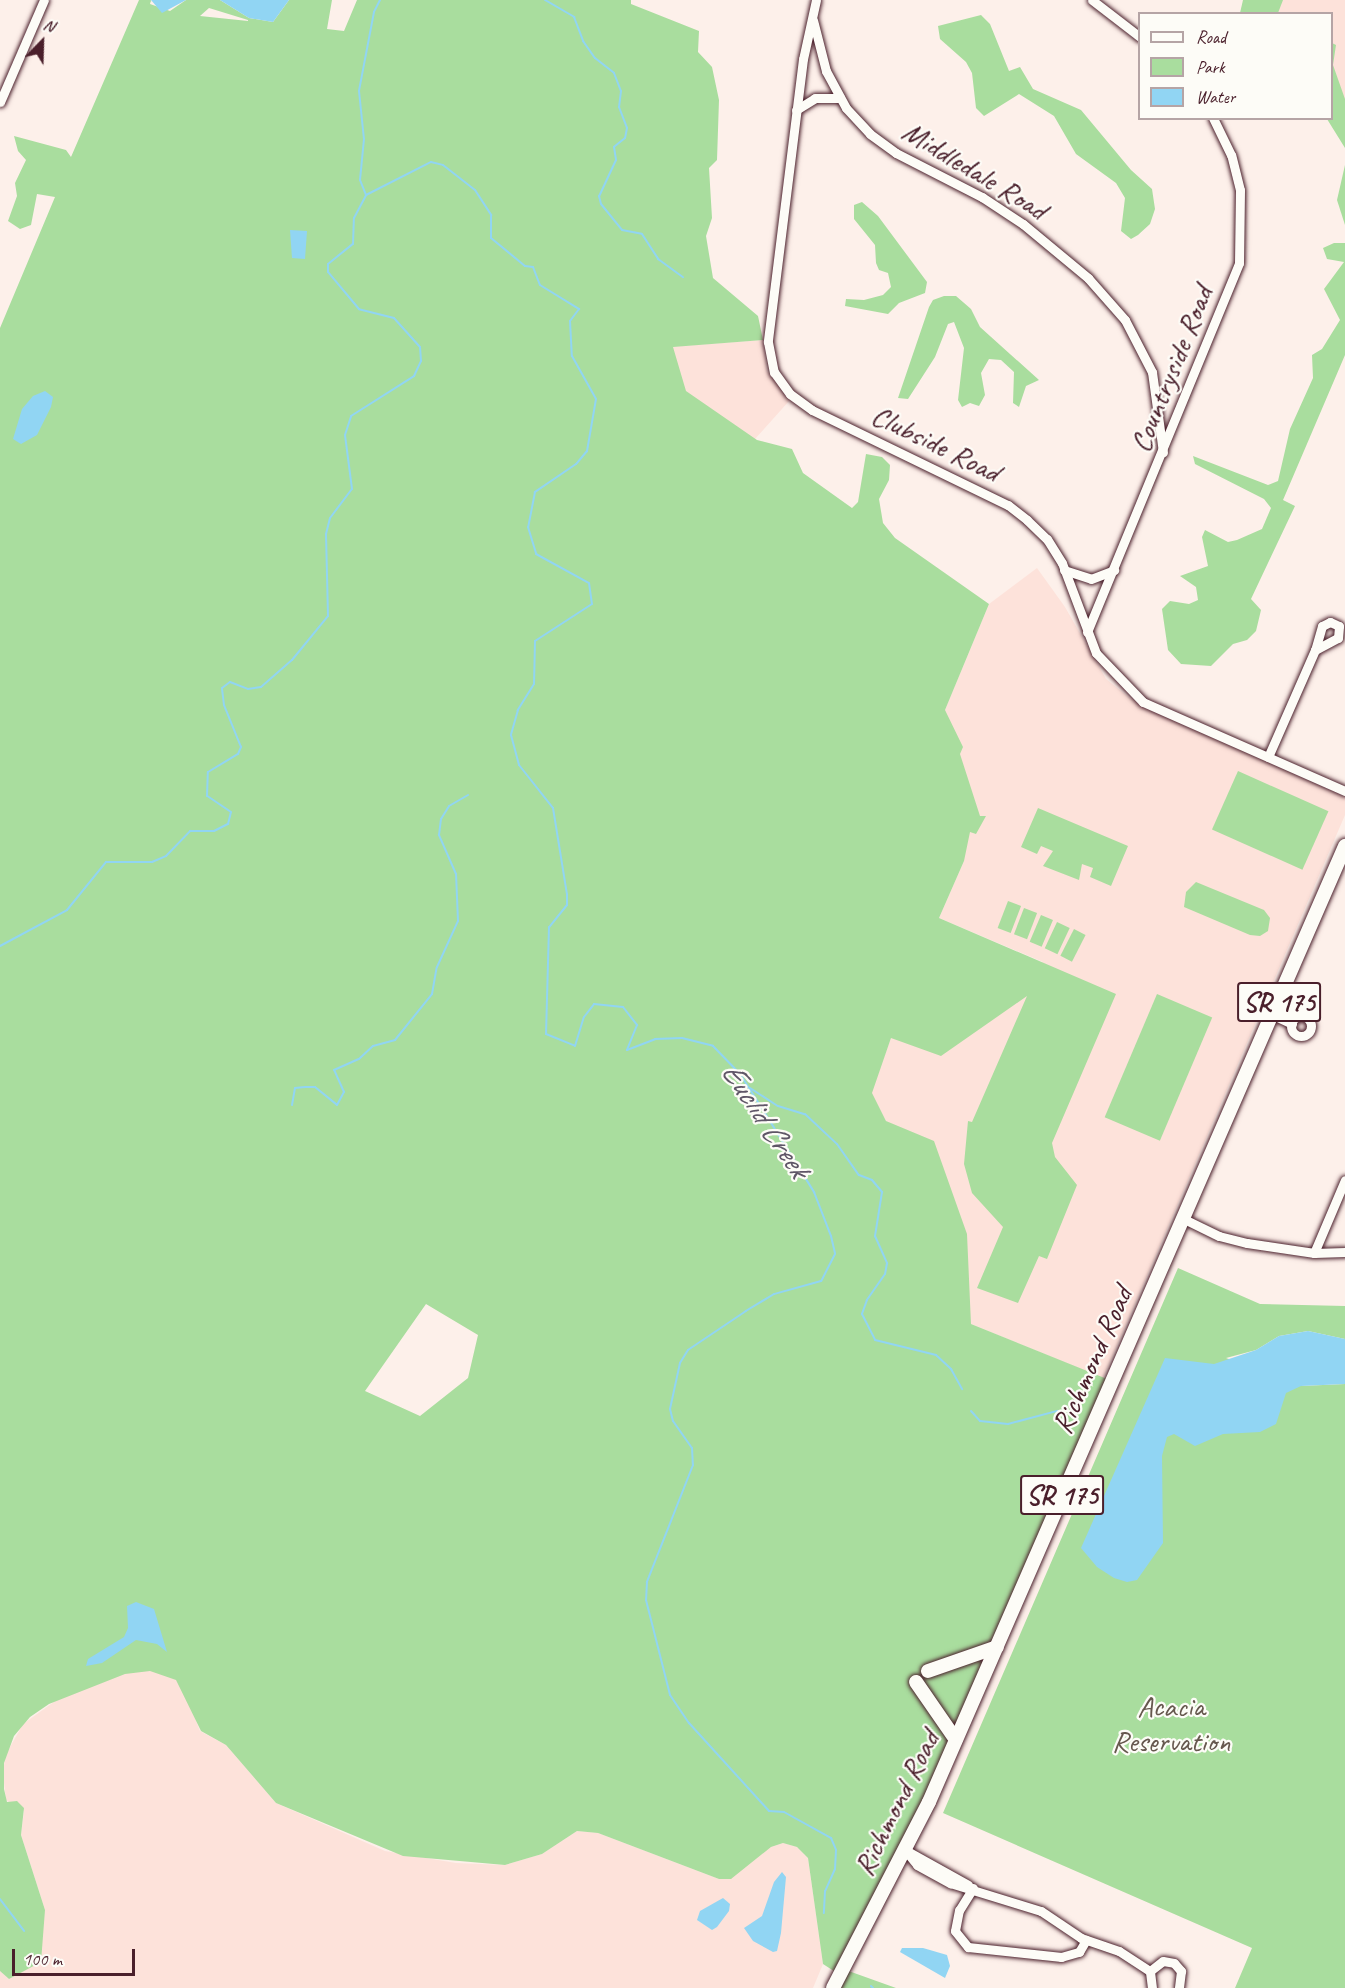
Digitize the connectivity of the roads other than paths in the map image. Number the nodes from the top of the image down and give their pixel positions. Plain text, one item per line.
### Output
1 (44, 0) edge
2 (816, 0) edge
3 (1092, 0) edge
4 (813, 18) junction
5 (1138, 35) edge
6 (840, 98) junction
7 (0, 102) edge
8 (796, 110) junction
9 (1214, 120) edge
10 (1163, 452) junction
11 (1064, 570) junction
12 (1114, 570) junction
13 (1087, 632) junction
14 (1315, 650) dead end
15 (1268, 757) junction
16 (1345, 791) edge
17 (1345, 846) edge
18 (1273, 1015) junction
19 (1292, 1024) dead end
20 (1345, 1180) edge
21 (1184, 1219) junction
22 (1345, 1252) edge
23 (1314, 1253) junction
24 (997, 1647) junction
25 (928, 1671) dead end
26 (916, 1682) dead end
27 (956, 1740) junction
28 (905, 1850) junction
29 (973, 1888) junction
30 (1086, 1940) junction
31 (1150, 1971) junction
32 (833, 1988) edge
33 (1152, 1988) edge
34 (1179, 1988) edge

1 - 7 street
2 - 4 street, Clubside Road
3 - 5 street
4 - 6 street, Middledale Road
4 - 8 street, Clubside Road
6 - 8 street
6 - 10 street, Middledale Road
8 - 11 street, Clubside Road
9 - 10 street, Countryside Road
10 - 12 street, Countryside Road
11 - 12 street
11 - 13 street, Clubside Road
12 - 13 street, Countryside Road
13 - 15 street, Clubside Road
14 - 15 street
15 - 16 street, Clubside Road
17 - 18 main road, Richmond Road / SR 175
18 - 19 street
18 - 21 main road, Richmond Road / SR 175
20 - 23 street
21 - 23 street
21 - 24 main road, Richmond Road / SR 175
22 - 23 street
24 - 25 main road
24 - 27 main road, Richmond Road / SR 175
26 - 27 main road
27 - 28 main road, Richmond Road / SR 175
28 - 29 street
28 - 32 main road, Richmond Road / SR 175
29 - 30 street
29 - 30 street
30 - 31 street
31 - 33 street
31 - 34 street

